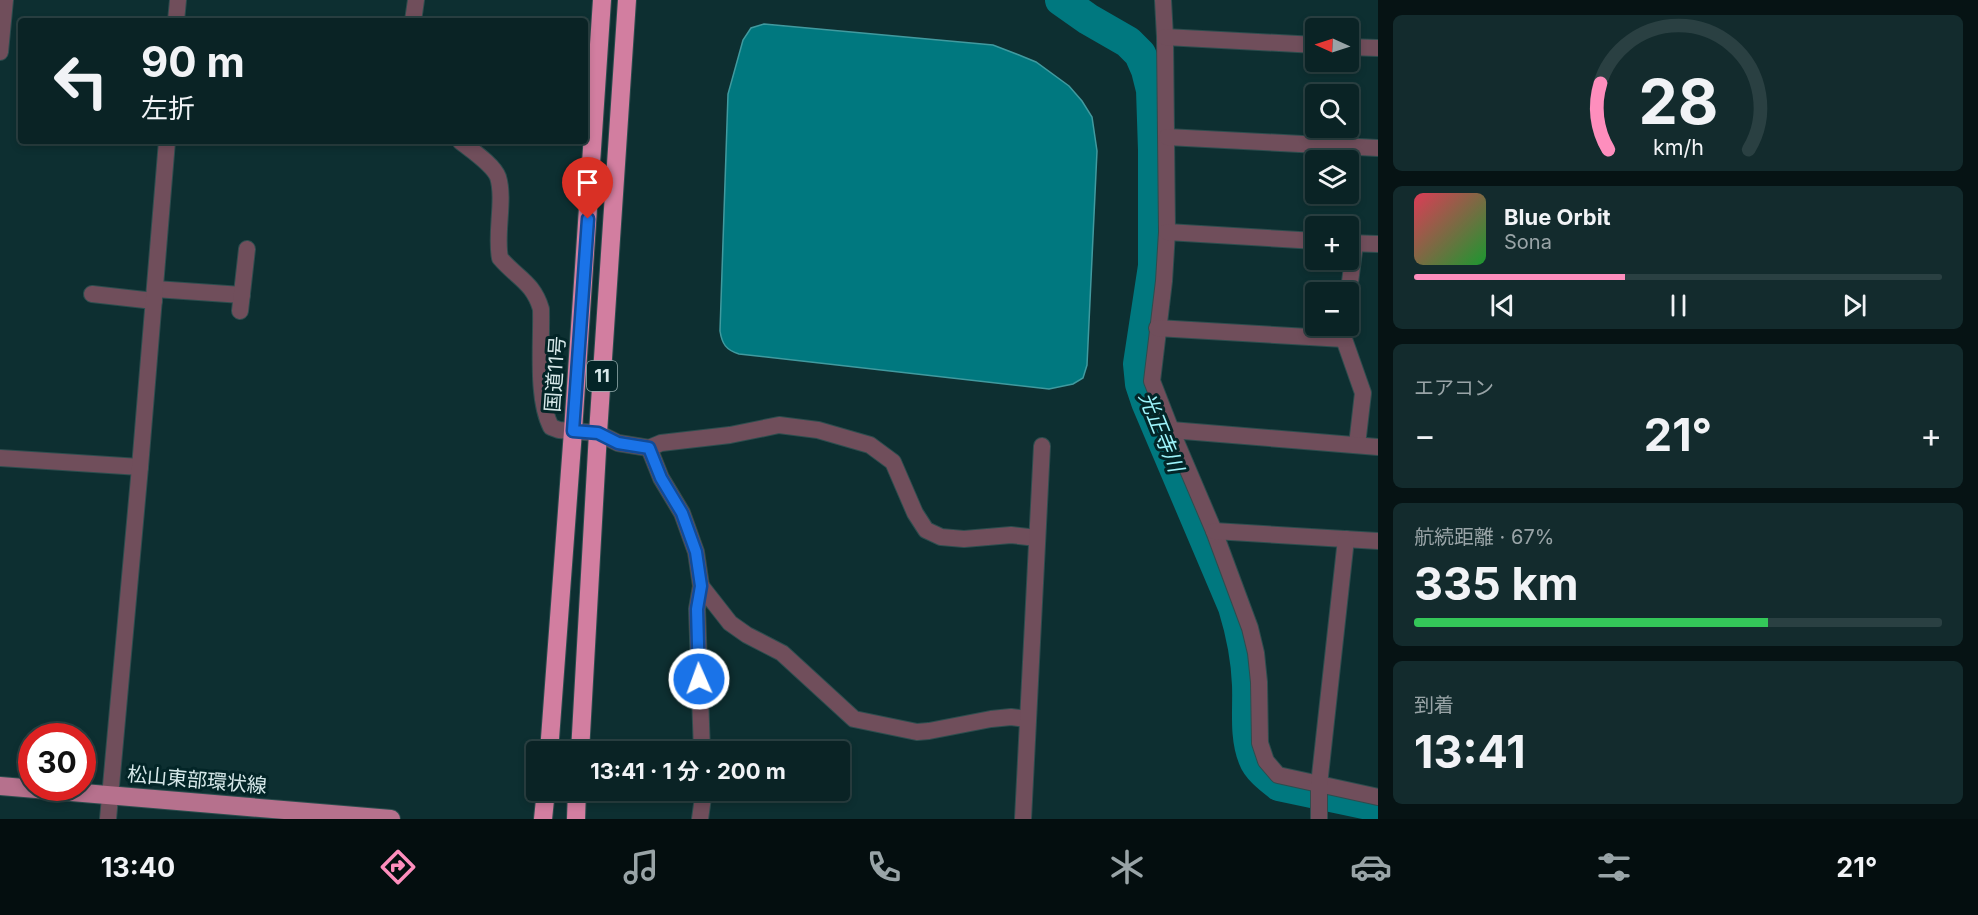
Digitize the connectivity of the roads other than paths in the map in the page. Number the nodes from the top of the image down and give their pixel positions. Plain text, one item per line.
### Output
1 (5, 0) edge
2 (178, 0) edge
3 (416, 0) edge
4 (602, 0) edge
5 (627, 0) edge
6 (1163, 0) edge
7 (176, 18) edge
8 (413, 18) edge
9 (1166, 37) junction
10 (1305, 44) edge
11 (1359, 47) edge
12 (1378, 48) edge
13 (0, 52) edge
14 (1167, 137) junction
15 (167, 144) edge
16 (464, 144) edge
17 (1378, 148) edge
18 (1167, 232) junction
19 (1305, 240) edge
20 (1359, 243) edge
21 (1378, 244) edge
22 (246, 249) dead end
23 (92, 294) dead end
24 (154, 295) junction
25 (1157, 328) junction
26 (1305, 331) edge
27 (1346, 336) edge
28 (1171, 430) junction
29 (573, 431) junction
30 (598, 433) junction
31 (1357, 445) junction
32 (1042, 446) dead end
33 (1378, 447) edge
34 (649, 448) junction
35 (0, 458) edge
36 (140, 467) junction
37 (1214, 531) junction
38 (1037, 538) junction
39 (1346, 539) junction
40 (1378, 542) edge
41 (701, 586) junction
42 (1028, 719) junction
43 (550, 741) edge
44 (581, 741) edge
45 (702, 741) edge
46 (1319, 785) junction
47 (0, 786) edge
48 (110, 795) junction
49 (1378, 796) edge
50 (545, 801) edge
51 (577, 801) edge
52 (702, 801) edge
53 (108, 819) edge
54 (391, 819) edge
55 (543, 819) edge
56 (576, 819) edge
57 (700, 819) edge
58 (1023, 819) edge
59 (1318, 819) edge

1 - 13 street
2 - 7 street
3 - 8 street
4 - 29 highway, 国道11号 / 11
5 - 30 highway, 11
6 - 9 street
9 - 10 street
9 - 14 street
11 - 12 street
14 - 17 street
14 - 18 street
15 - 24 street
16 - 29 street
18 - 19 street
18 - 25 street
20 - 21 street
22 - 24 street
23 - 24 street
24 - 36 street
25 - 26 street
25 - 28 street
27 - 31 street
28 - 31 street
28 - 37 street
29 - 30 street
29 - 43 highway, 国道11号 / 11
30 - 34 street
30 - 44 highway, 11
31 - 33 street
32 - 38 street
34 - 38 street
34 - 41 street
35 - 36 street
36 - 48 street
37 - 39 street
37 - 46 street
38 - 42 street
39 - 40 street
39 - 46 street
41 - 42 street
41 - 45 street
42 - 58 street
46 - 49 street
46 - 59 street
47 - 48 main road, 松山東部環状線
48 - 53 street
48 - 54 main road, 松山東部環状線
50 - 55 highway
51 - 56 highway
52 - 57 street

